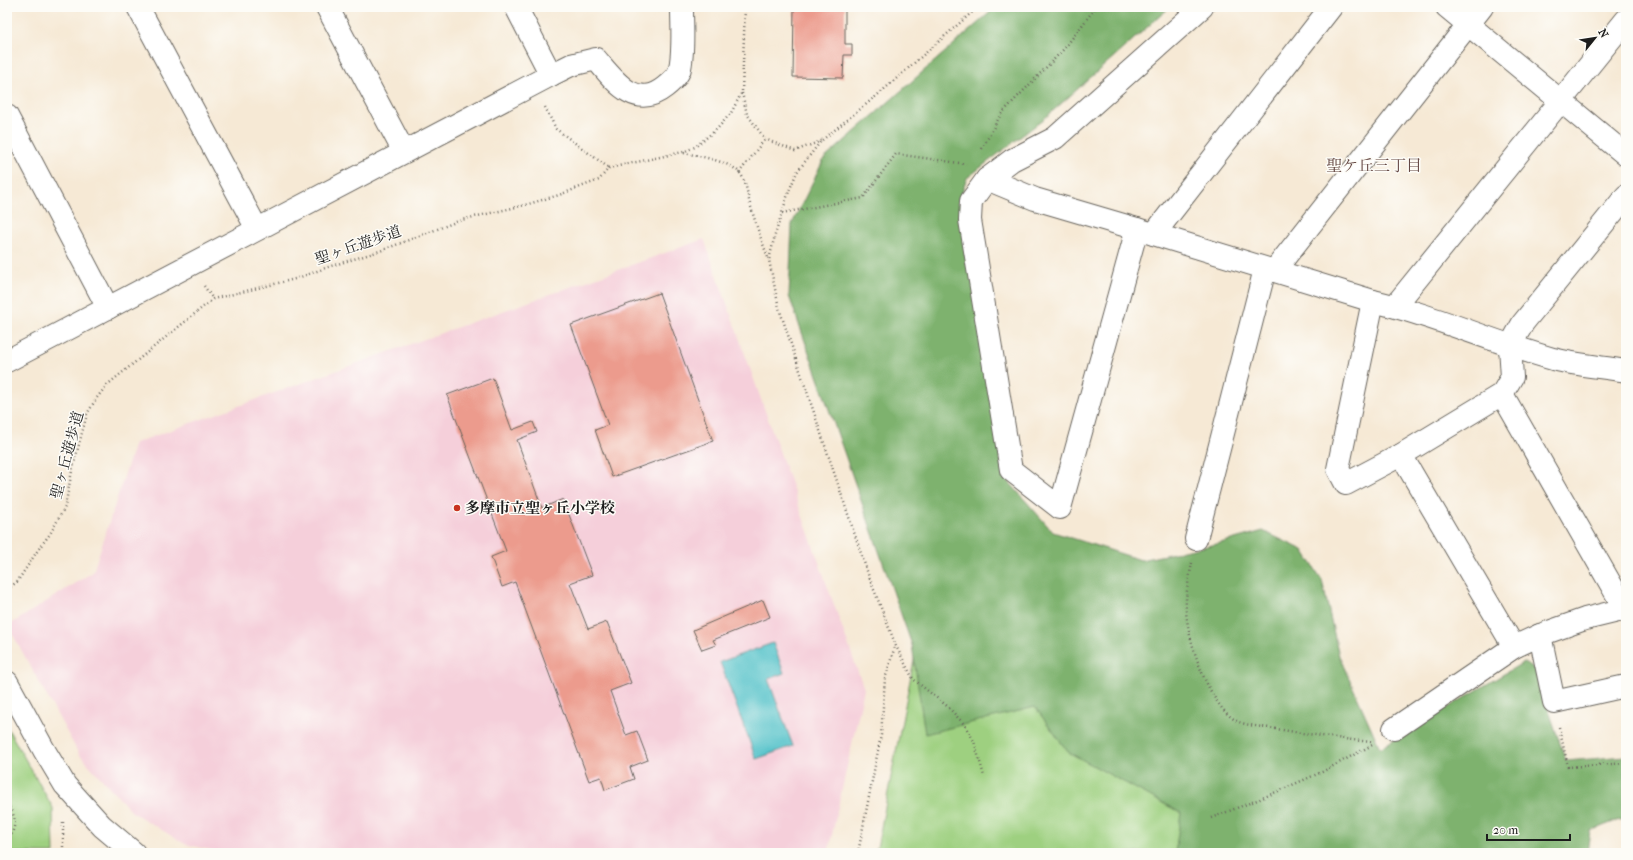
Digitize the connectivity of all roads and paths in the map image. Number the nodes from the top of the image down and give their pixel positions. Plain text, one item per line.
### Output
1 (138, 7) edge
2 (327, 7) edge
3 (516, 7) edge
4 (682, 7) edge
5 (745, 7) edge
6 (978, 7) edge
7 (1096, 7) edge
8 (1202, 7) edge
9 (1331, 7) edge
10 (1447, 7) edge
11 (1482, 7) edge
12 (1626, 20) edge
13 (1468, 24) junction
14 (551, 75) junction
15 (742, 92) junction
16 (1560, 100) junction
17 (542, 102) dead end
18 (7, 116) edge
19 (765, 139) junction
20 (822, 141) junction
21 (404, 152) junction
22 (683, 152) junction
23 (1626, 155) edge
24 (609, 168) junction
25 (739, 173) junction
26 (985, 173) junction
27 (1626, 196) edge
28 (782, 213) junction
29 (257, 229) junction
30 (1145, 232) junction
31 (769, 260) junction
32 (1270, 270) junction
33 (1372, 301) junction
34 (1395, 306) junction
35 (108, 308) junction
36 (1510, 346) junction
37 (7, 361) edge
38 (1626, 371) edge
39 (1502, 394) junction
40 (1401, 455) junction
41 (1196, 539) joint
42 (7, 589) edge
43 (1625, 609) edge
44 (1540, 635) junction
45 (896, 646) junction
46 (1514, 647) junction
47 (7, 682) edge
48 (1626, 686) edge
49 (1554, 702) junction
50 (1394, 729) dead end
51 (1626, 763) edge
52 (984, 776) dead end
53 (7, 804) edge
54 (63, 814) dead end
55 (1211, 818) dead end
56 (7, 844) edge
57 (63, 853) edge
58 (134, 853) edge
59 (858, 853) edge

1 - 29 street
2 - 21 street
3 - 14 street
4 - 14 street
5 - 15 path
6 - 20 path
7 - 26 path
8 - 26 street
9 - 30 street
10 - 13 street
11 - 13 street
12 - 16 street
13 - 16 street
13 - 32 street
14 - 21 street
15 - 19 path
15 - 22 path
16 - 23 street
16 - 34 street
17 - 24 path
18 - 35 street
19 - 20 path
19 - 25 path
20 - 28 path
21 - 29 street
22 - 24 path
22 - 25 path
24 - 42 path, 聖ヶ丘遊歩道
25 - 31 path
26 - 28 path
26 - 30 street
26 - 30 street
27 - 36 street
28 - 31 path
29 - 35 street
30 - 32 street
31 - 45 path
32 - 33 street
32 - 41 street
33 - 34 street
33 - 40 street
34 - 36 street
35 - 37 street
36 - 38 street
36 - 39 street
39 - 40 street
39 - 43 street
40 - 46 street
41 - 55 path
43 - 44 street
44 - 46 street
44 - 49 street
45 - 52 path
45 - 59 path
46 - 50 street
47 - 58 street
48 - 49 street
49 - 51 path
53 - 56 path
54 - 57 path

